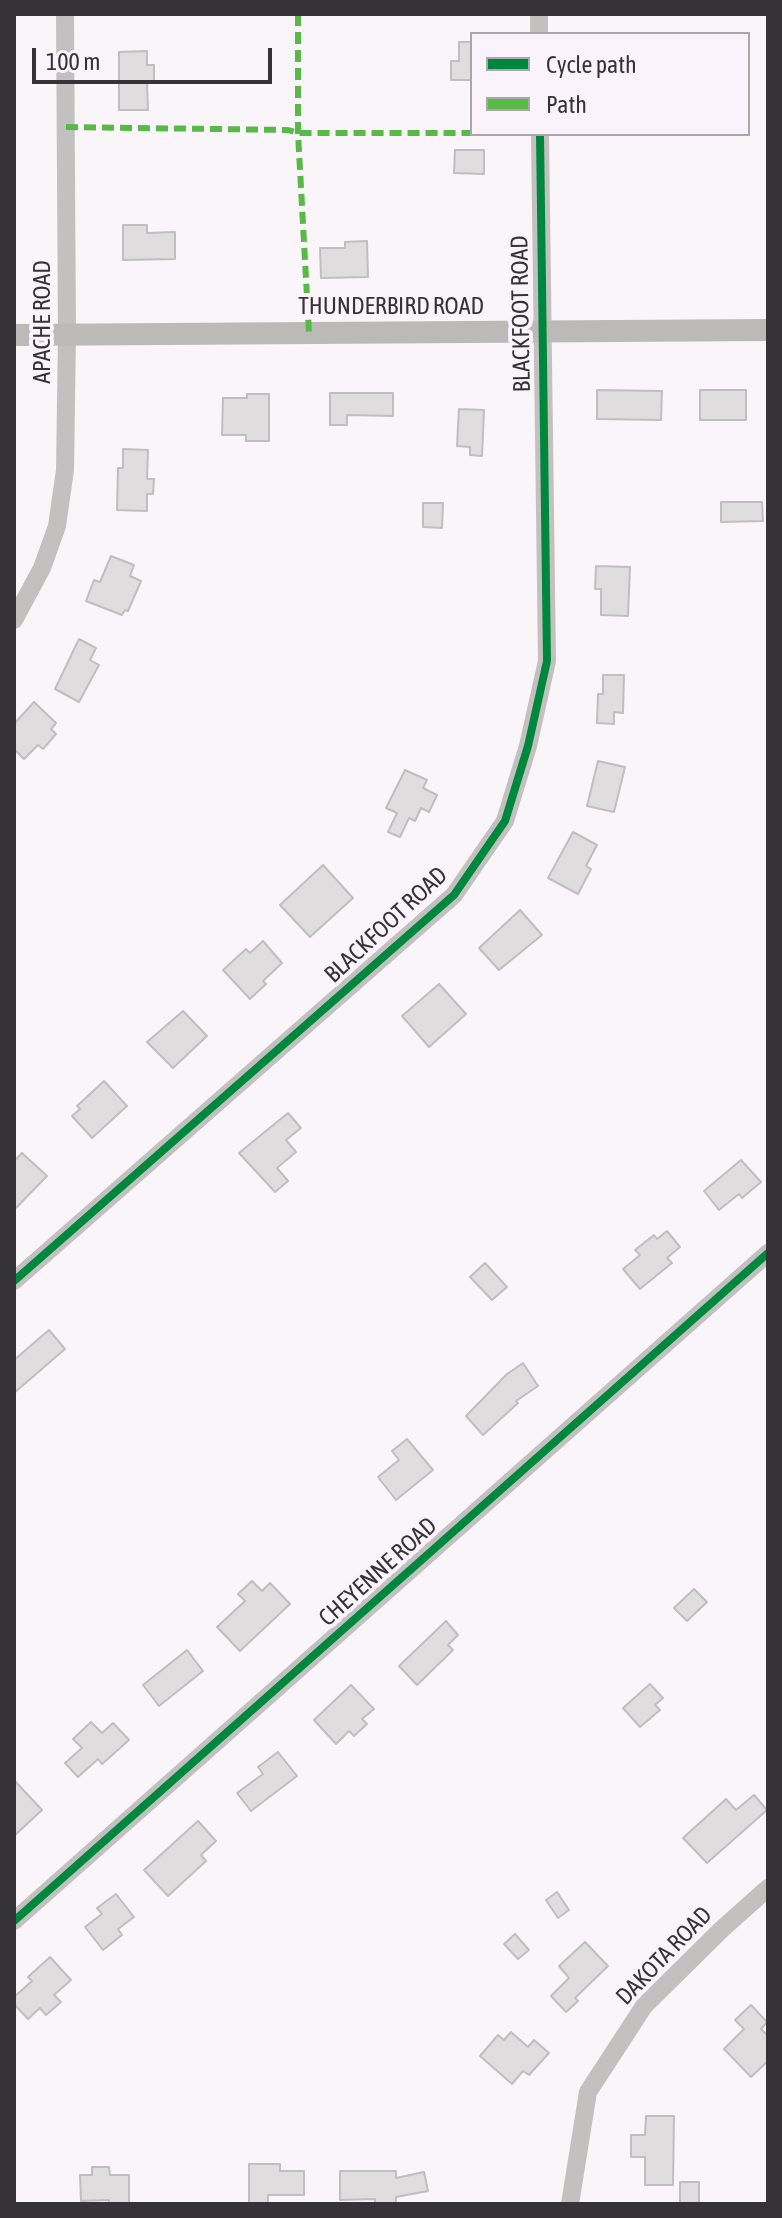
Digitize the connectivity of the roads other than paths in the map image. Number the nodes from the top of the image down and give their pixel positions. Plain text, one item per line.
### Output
1 (65, 14) edge
2 (540, 136) edge
3 (768, 330) edge
4 (541, 331) junction
5 (67, 334) junction
6 (14, 335) edge
7 (14, 620) edge
8 (768, 1253) edge
9 (14, 1281) edge
10 (768, 1888) edge
11 (14, 1921) edge
12 (570, 2204) edge

1 - 5 street, APACHE ROAD
2 - 4 street, BLACKFOOT ROAD
3 - 4 main road, THUNDERBIRD ROAD
4 - 5 main road, THUNDERBIRD ROAD
4 - 9 street, BLACKFOOT ROAD
5 - 6 main road, THUNDERBIRD ROAD
5 - 7 street, APACHE ROAD
8 - 11 street, CHEYENNE ROAD
10 - 12 street, DAKOTA ROAD

